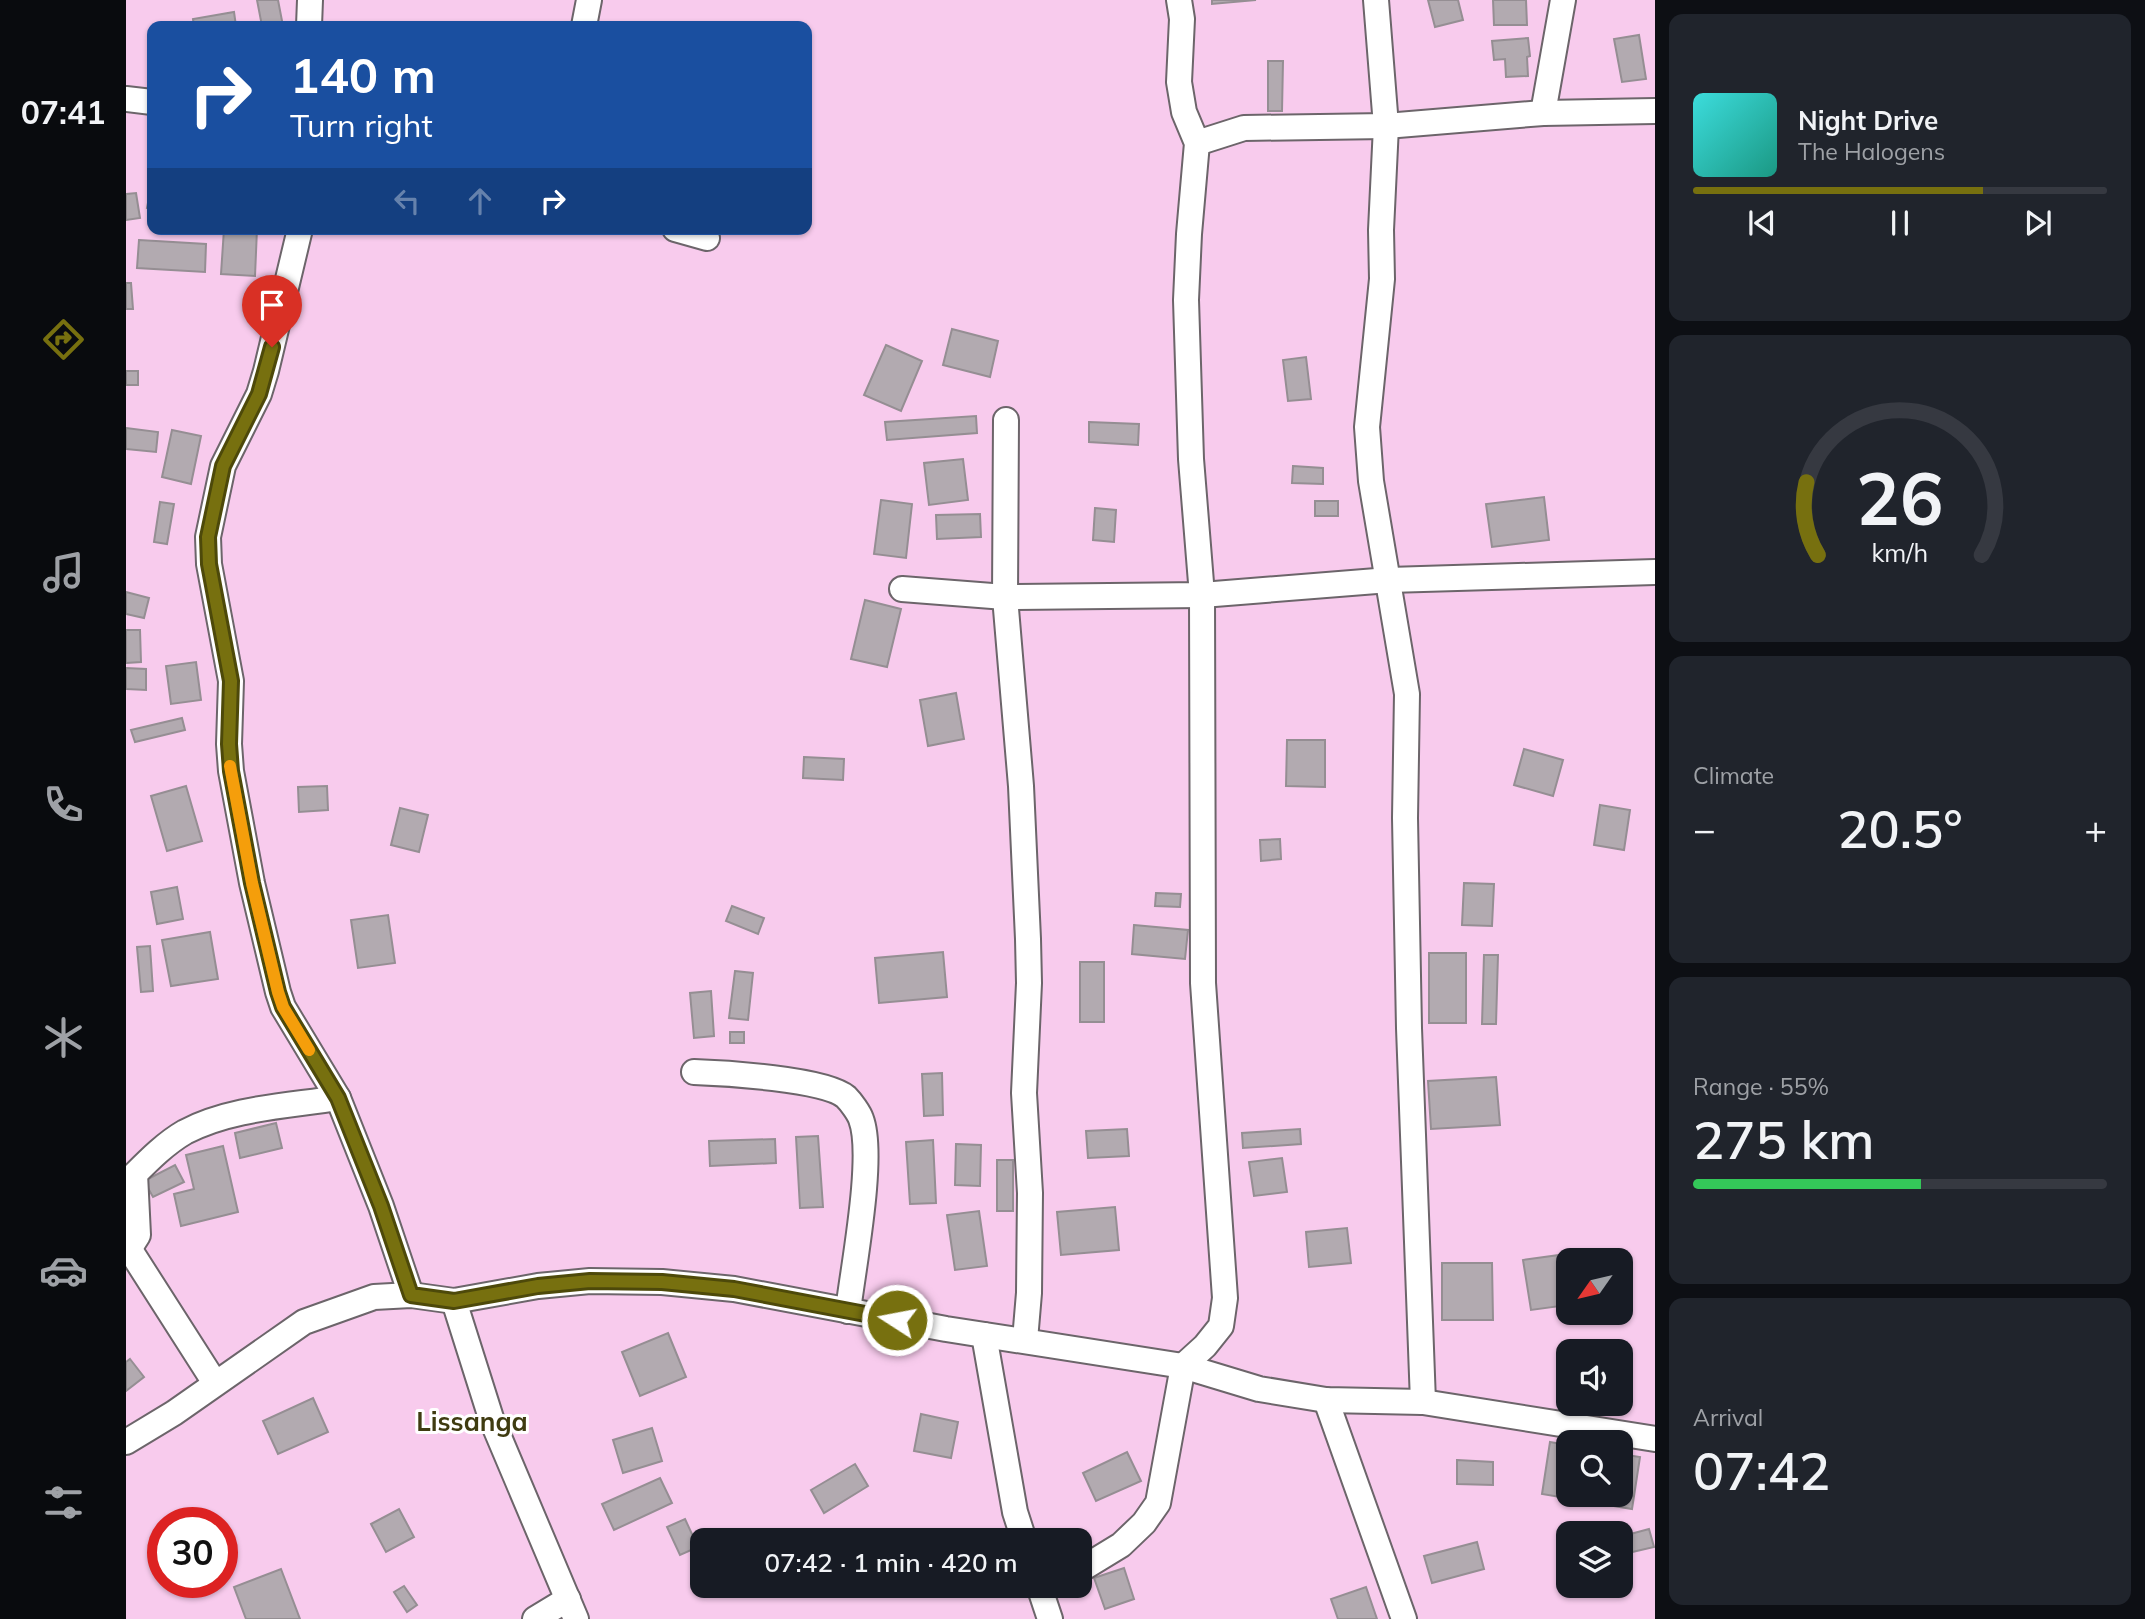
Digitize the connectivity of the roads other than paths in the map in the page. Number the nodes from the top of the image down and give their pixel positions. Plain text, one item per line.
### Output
1 (310, 0) edge
2 (589, 0) edge
3 (1179, 0) edge
4 (1376, 0) edge
5 (1563, 0) edge
6 (309, 21) edge
7 (585, 21) edge
8 (126, 99) edge
9 (147, 101) edge
10 (1655, 111) edge
11 (1543, 113) junction
12 (1386, 126) junction
13 (1197, 143) junction
14 (299, 235) edge
15 (696, 235) edge
16 (707, 238) dead end
17 (1006, 420) dead end
18 (1655, 572) edge
19 (1389, 580) junction
20 (902, 589) dead end
21 (1202, 595) junction
22 (1005, 597) junction
23 (694, 1072) dead end
24 (338, 1098) junction
25 (128, 1252) edge
26 (411, 1295) junction
27 (454, 1301) junction
28 (848, 1311) junction
29 (984, 1335) junction
30 (1025, 1340) junction
31 (1183, 1366) junction
32 (215, 1384) junction
33 (1326, 1400) junction
34 (1423, 1402) junction
35 (1655, 1438) edge
36 (126, 1442) edge
37 (1020, 1528) edge
38 (1092, 1563) edge
39 (1046, 1598) edge
40 (572, 1609) edge
41 (535, 1619) edge
42 (1050, 1619) edge
43 (1404, 1619) edge

1 - 6 street
2 - 7 street
3 - 13 street
4 - 12 street
5 - 11 street
8 - 9 street
10 - 11 street
11 - 12 street
12 - 13 street
12 - 19 street
13 - 21 street
14 - 24 street
15 - 16 street
17 - 22 street
18 - 19 street
19 - 21 street
19 - 34 street
20 - 22 street
21 - 22 street
21 - 31 street
22 - 30 street
23 - 28 street
24 - 25 street
24 - 26 street
25 - 32 street
26 - 27 street
26 - 32 street
27 - 28 street
27 - 40 street
28 - 29 street
29 - 30 street
29 - 37 street
30 - 31 street
31 - 33 street
31 - 38 street
32 - 36 street
33 - 34 street
33 - 43 street
34 - 35 street
39 - 42 street
40 - 41 street

